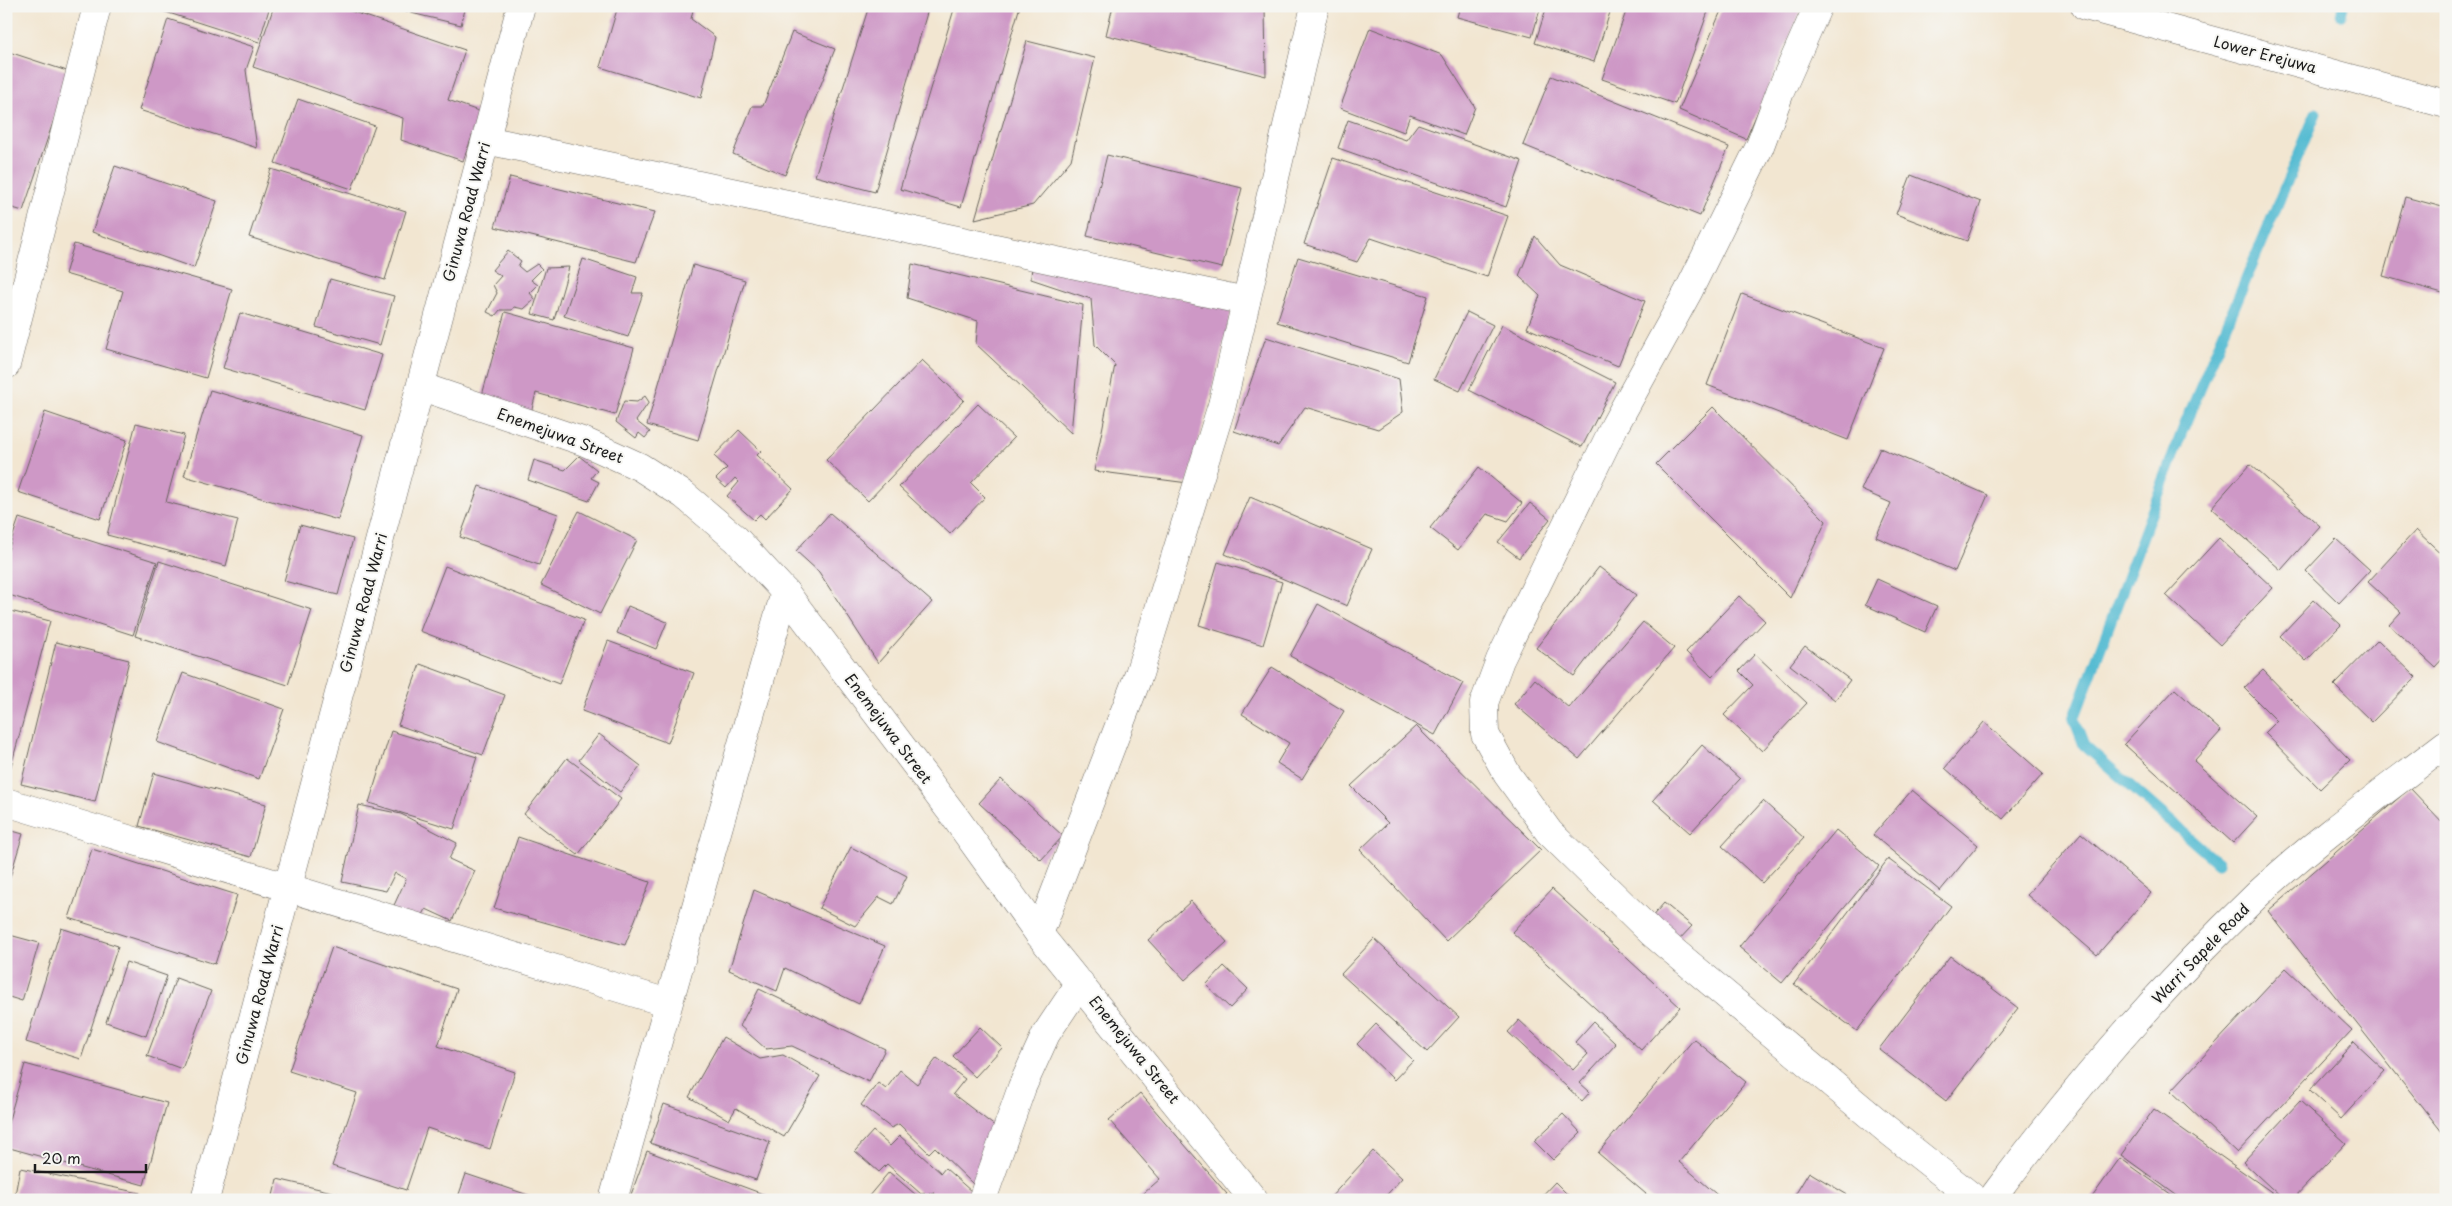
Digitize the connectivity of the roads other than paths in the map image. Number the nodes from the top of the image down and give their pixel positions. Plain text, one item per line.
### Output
1 (97, 6) edge
2 (521, 6) edge
3 (1315, 6) edge
4 (1818, 6) edge
5 (2085, 6) edge
6 (2446, 104) edge
7 (486, 140) junction
8 (1246, 301) junction
9 (6, 365) edge
10 (422, 387) junction
11 (785, 592) junction
12 (2446, 744) edge
13 (6, 802) edge
14 (288, 887) junction
15 (1039, 934) junction
16 (1080, 983) junction
17 (668, 1003) junction
18 (205, 1200) edge
19 (613, 1200) edge
20 (982, 1200) edge
21 (1254, 1200) edge
22 (1976, 1200) edge
23 (1991, 1200) edge

1 - 9 main road
2 - 7 main road, Ginuwa Road Warri
3 - 8 main road
4 - 22 main road
5 - 6 main road, Lower Erejuwa
7 - 8 main road
7 - 10 main road, Ginuwa Road Warri
8 - 15 main road
10 - 11 main road, Enemejuwa Street
10 - 14 main road, Ginuwa Road Warri
11 - 15 main road, Enemejuwa Street
11 - 17 main road
12 - 23 main road, Warri Sapele Road
13 - 14 main road
14 - 17 main road
14 - 18 main road, Ginuwa Road Warri
15 - 16 main road, Enemejuwa Street
16 - 20 main road
16 - 21 main road, Enemejuwa Street
17 - 19 main road

